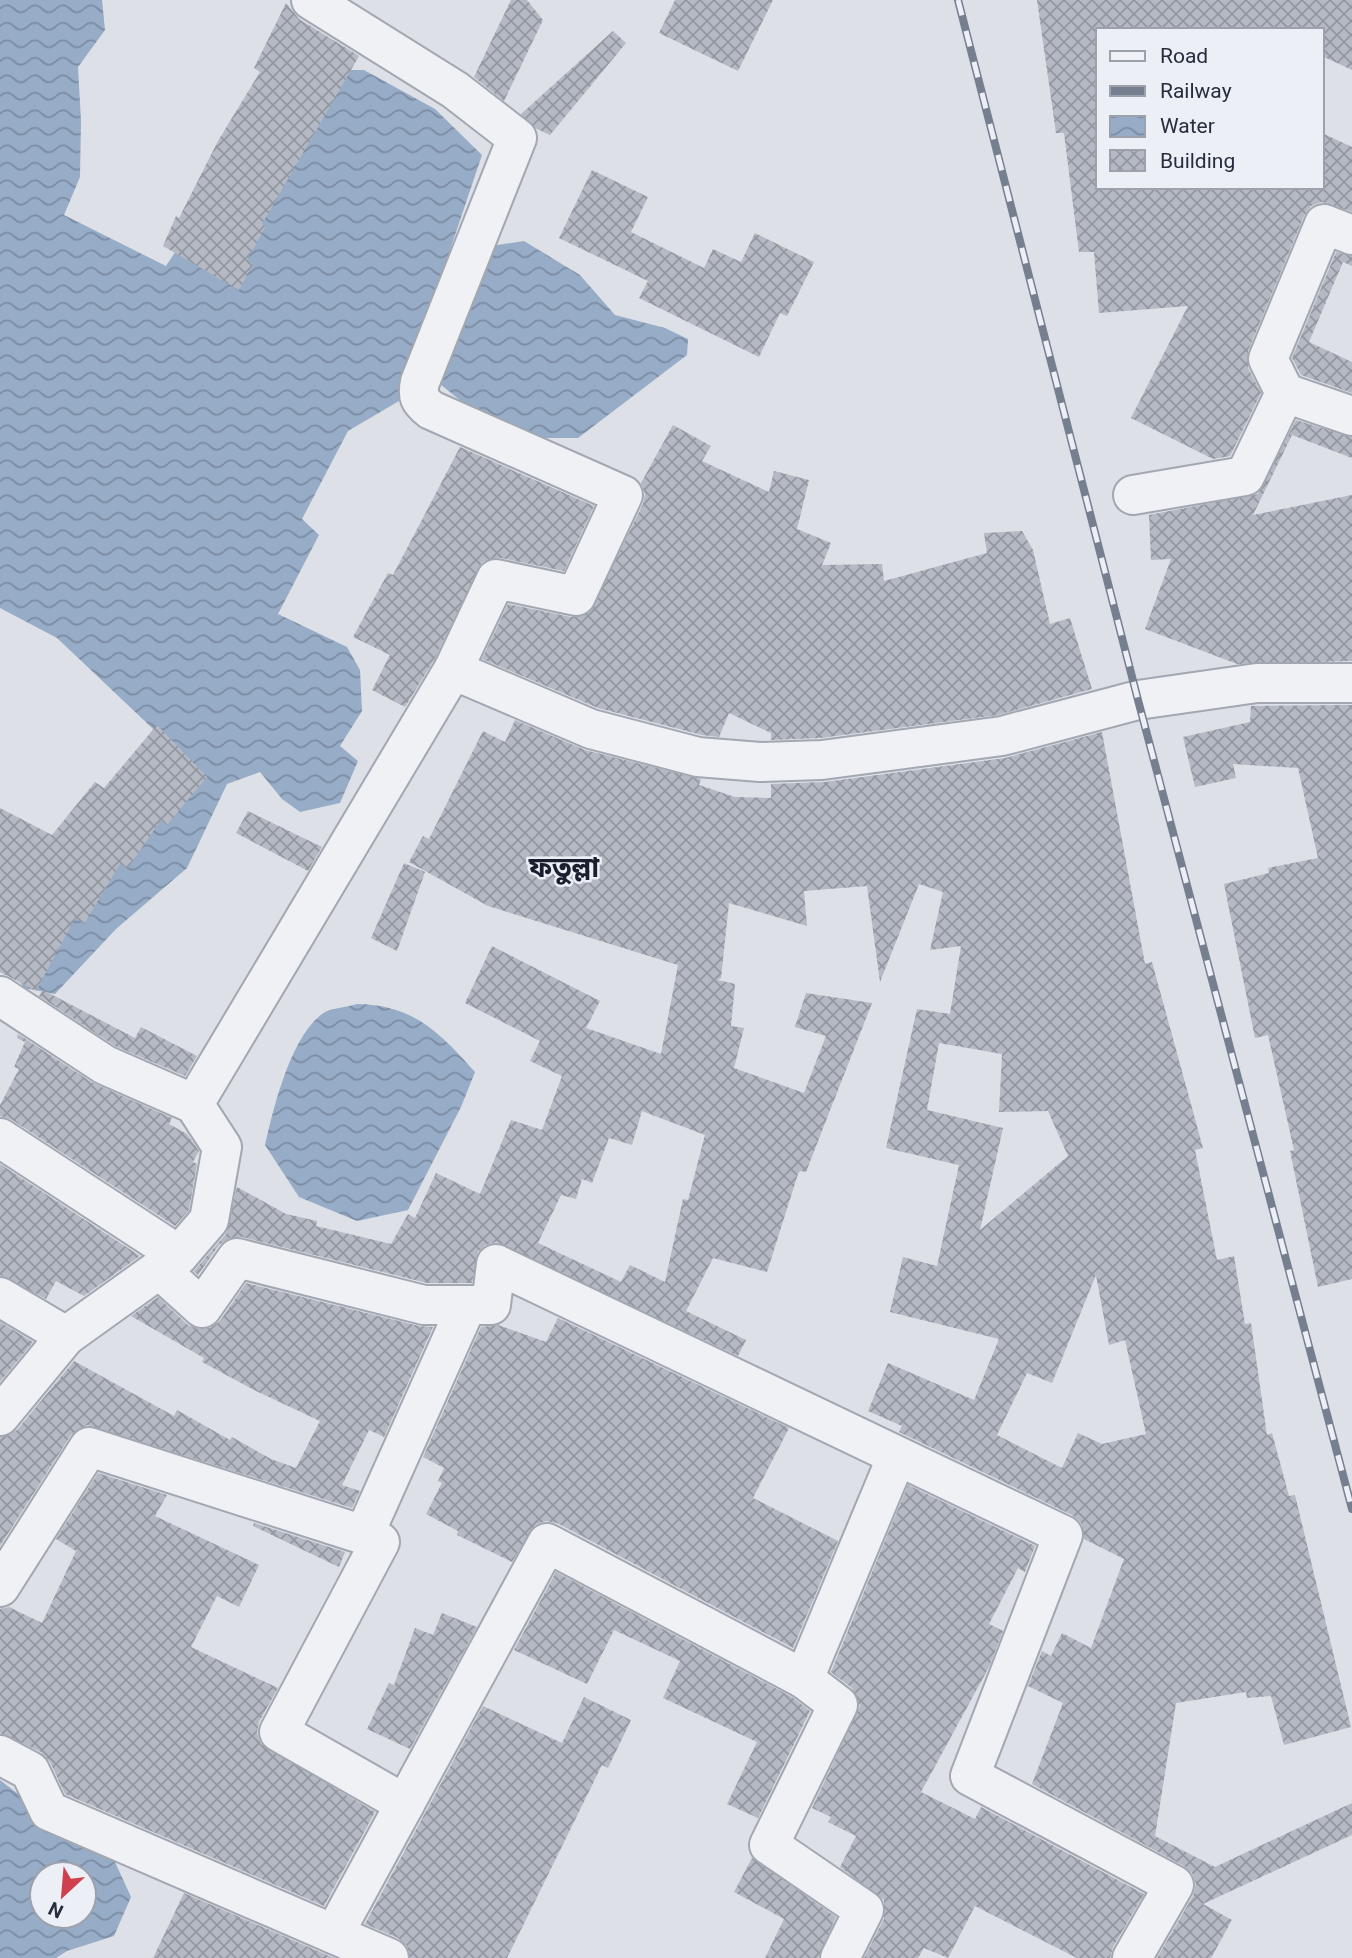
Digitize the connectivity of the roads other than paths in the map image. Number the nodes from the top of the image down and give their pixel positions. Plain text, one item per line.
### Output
1 (311, 0) edge
2 (1352, 235) edge
3 (1286, 393) junction
4 (1352, 416) edge
5 (1133, 495) dead end
6 (453, 670) junction
7 (1352, 683) edge
8 (0, 996) edge
9 (194, 1104) junction
10 (0, 1138) edge
11 (170, 1263) junction
12 (0, 1297) edge
13 (467, 1305) junction
14 (65, 1336) junction
15 (0, 1416) edge
16 (897, 1456) junction
17 (364, 1535) junction
18 (0, 1587) edge
19 (804, 1679) junction
20 (0, 1755) edge
21 (405, 1804) junction
22 (334, 1934) junction
23 (390, 1958) edge
24 (840, 1958) edge
25 (1132, 1958) edge

1 - 6 street
2 - 3 street
3 - 4 street
3 - 5 street
6 - 7 street
6 - 9 street
8 - 9 street
9 - 11 street
10 - 11 street
11 - 13 street
11 - 14 street
12 - 14 street
13 - 16 street
13 - 17 street
14 - 15 street
16 - 19 street
16 - 25 street
17 - 18 street
17 - 21 street
19 - 21 street
19 - 24 street
20 - 22 street
21 - 22 street
22 - 23 street

